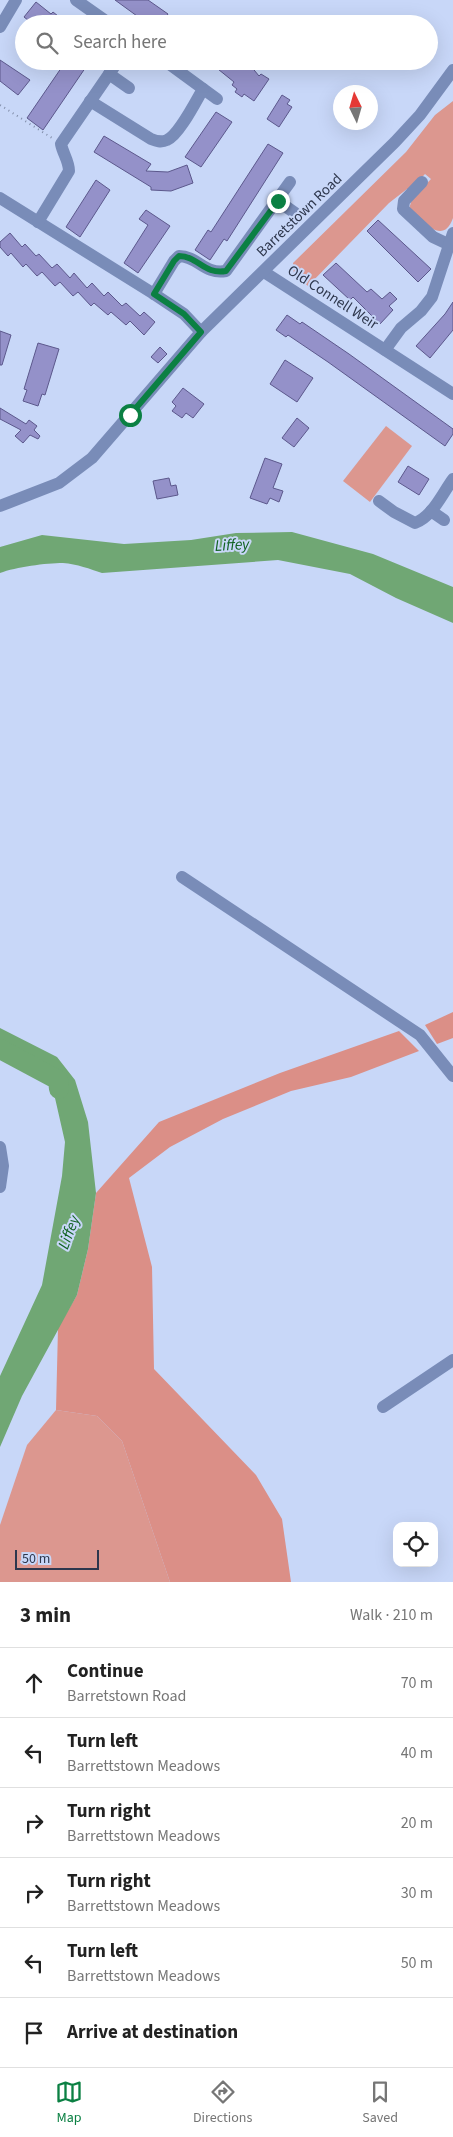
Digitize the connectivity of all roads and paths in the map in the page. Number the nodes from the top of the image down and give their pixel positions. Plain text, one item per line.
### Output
1 (16, 0) edge
2 (76, 0) edge
3 (97, 15) edge
4 (0, 27) edge
5 (112, 70) edge
6 (178, 70) edge
7 (453, 70) edge
8 (109, 74) junction
9 (129, 88) dead end
10 (204, 89) junction
11 (217, 98) dead end
12 (90, 101) junction
13 (0, 105) edge
14 (61, 144) junction
15 (290, 182) dead end
16 (422, 182) dead end
17 (0, 198) edge
18 (278, 201) junction
19 (295, 212) dead end
20 (38, 222) junction
21 (451, 239) edge
22 (264, 272) junction
23 (154, 294) junction
24 (201, 332) junction
25 (385, 350) junction
26 (453, 394) edge
27 (453, 479) edge
28 (379, 501) dead end
29 (0, 506) edge
30 (431, 511) junction
31 (444, 520) dead end
32 (182, 878) dead end
33 (453, 1076) edge
34 (0, 1147) edge
35 (0, 1187) edge
36 (453, 1360) edge
37 (383, 1406) dead end

1 - 4 street
2 - 3 street
5 - 8 street
6 - 10 street
7 - 22 street, Barretstown Road
8 - 9 street
8 - 12 street
10 - 11 street
10 - 12 street
12 - 14 street
13 - 14 path
14 - 20 street
15 - 18 street
16 - 21 street, Old Connell Weir
17 - 20 street
18 - 19 street
18 - 23 street
20 - 23 street
21 - 25 street, Old Connell Weir
22 - 24 street, Barretstown Road
22 - 25 street, Old Connell Weir
23 - 24 street
24 - 29 street, Barretstown Road
25 - 26 street, Old Connell Weir
27 - 30 street
28 - 30 street
30 - 31 street
32 - 33 street
34 - 35 street
36 - 37 street

